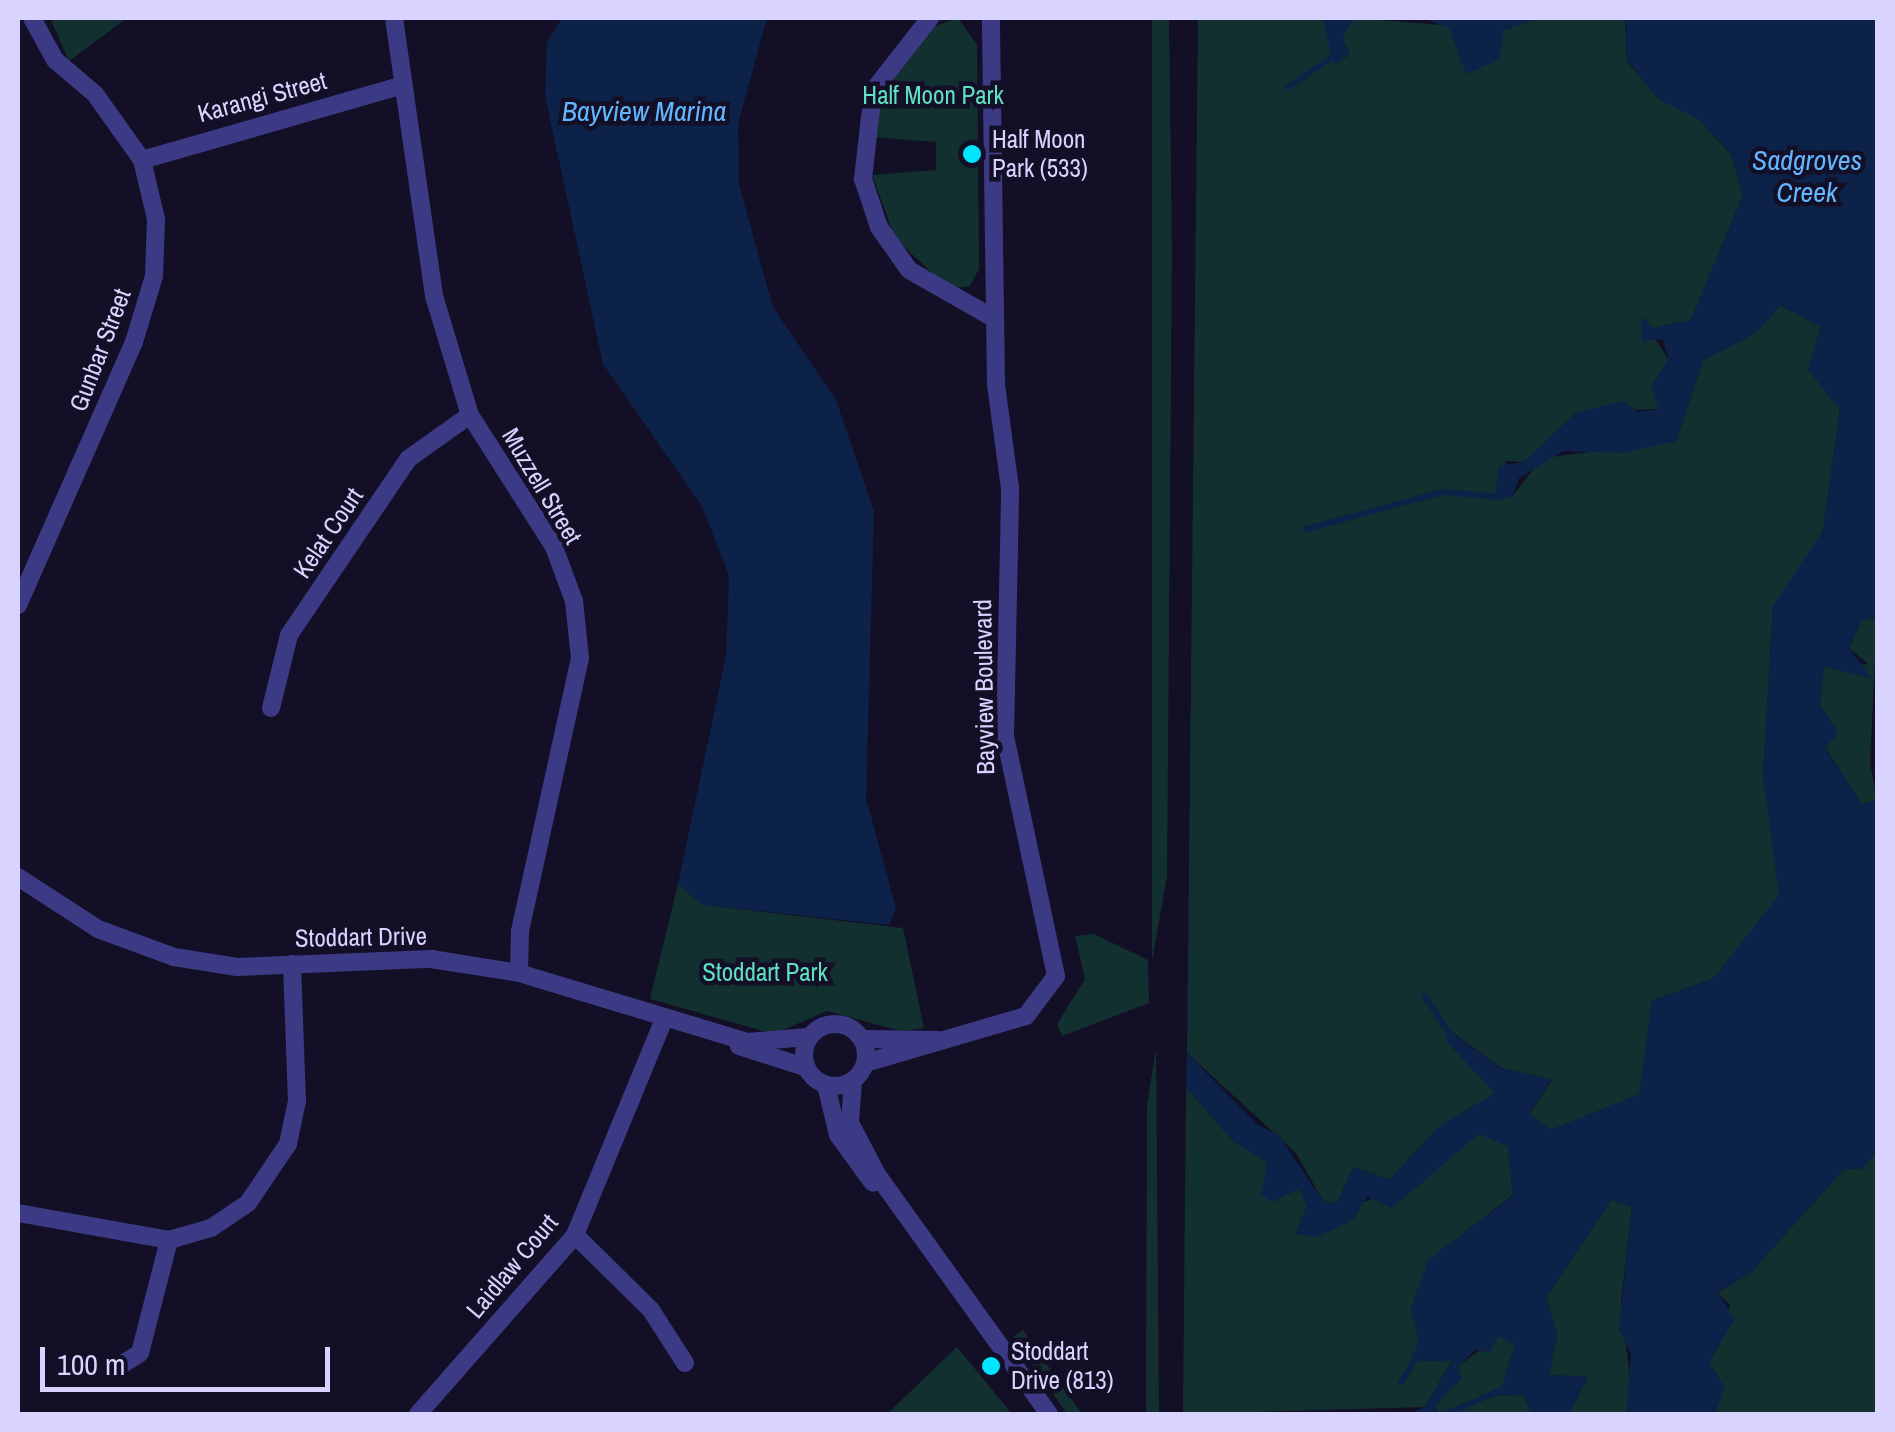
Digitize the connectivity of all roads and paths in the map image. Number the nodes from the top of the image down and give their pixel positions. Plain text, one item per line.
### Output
1 (32, 18) edge
2 (394, 18) edge
3 (930, 18) edge
4 (991, 18) edge
5 (397, 87) junction
6 (142, 160) junction
7 (995, 319) junction
8 (470, 415) junction
9 (18, 605) edge
10 (270, 708) dead end
11 (18, 878) edge
12 (292, 964) junction
13 (519, 973) junction
14 (663, 1022) junction
15 (716, 1034) junction
16 (808, 1037) junction
17 (863, 1040) junction
18 (949, 1040) junction
19 (865, 1064) junction
20 (805, 1067) junction
21 (854, 1081) junction
22 (826, 1086) junction
23 (894, 1198) junction
24 (18, 1213) edge
25 (576, 1235) junction
26 (169, 1240) junction
27 (685, 1363) dead end
28 (121, 1365) dead end
29 (418, 1414) edge
30 (1048, 1414) edge

1 - 6 street, Gunbar Street
2 - 5 street, Muzzell Street
3 - 7 street
4 - 7 street, Bayview Boulevard
5 - 6 street, Karangi Street
5 - 8 street, Muzzell Street
6 - 9 street, Gunbar Street
7 - 18 street, Bayview Boulevard
8 - 10 street, Kelat Court
8 - 13 street, Muzzell Street
11 - 12 street, Stoddart Drive
12 - 13 street, Stoddart Drive
12 - 26 street
13 - 14 street, Stoddart Drive
14 - 15 street, Stoddart Drive
14 - 25 street, Laidlaw Court
15 - 16 street, Stoddart Drive
15 - 20 street, Stoddart Drive
16 - 17 street
16 - 20 street
17 - 18 street, Bayview Boulevard
17 - 19 street
18 - 19 street, Bayview Boulevard
19 - 21 street
20 - 22 street
21 - 22 street
21 - 23 street
22 - 23 street
23 - 30 street
24 - 26 street
25 - 27 street
25 - 29 street, Laidlaw Court
26 - 28 street

